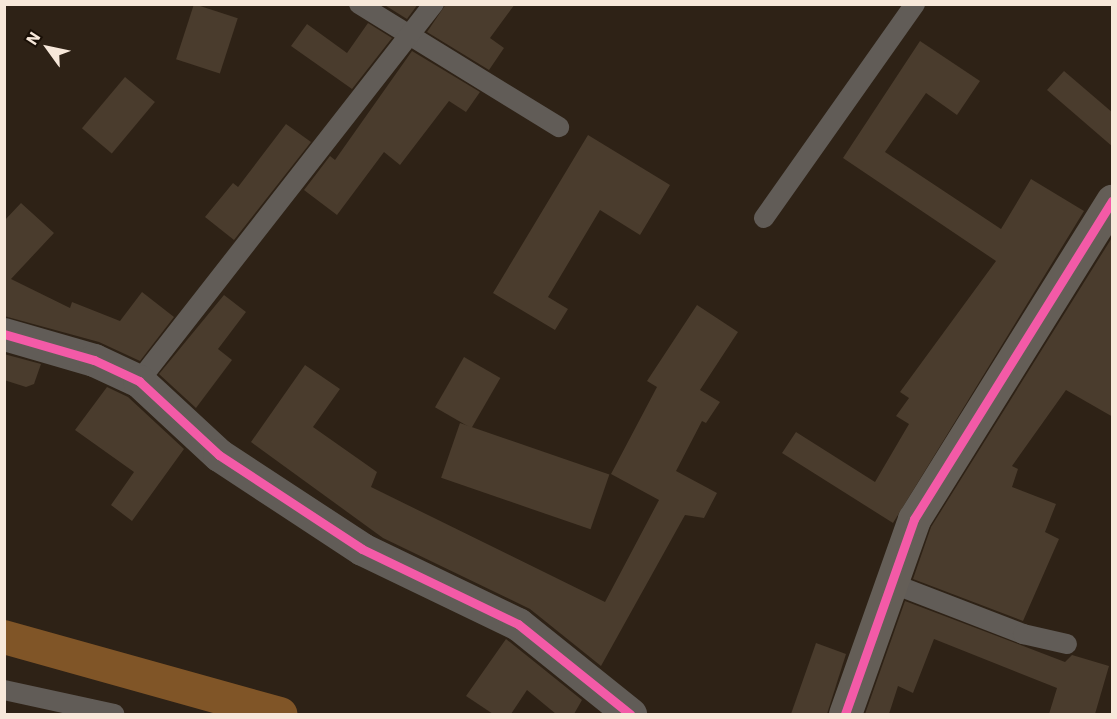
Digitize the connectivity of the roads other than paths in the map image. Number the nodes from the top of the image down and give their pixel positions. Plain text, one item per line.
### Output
1 (359, 4) edge
2 (434, 4) edge
3 (915, 4) edge
4 (410, 33) junction
5 (559, 128) dead end
6 (1113, 201) edge
7 (764, 218) dead end
8 (4, 334) edge
9 (139, 381) junction
10 (891, 583) junction
11 (1067, 644) dead end
12 (4, 690) edge
13 (114, 714) edge
14 (630, 714) edge
15 (845, 714) edge

1 - 4 lane
2 - 4 lane
3 - 7 lane
4 - 5 lane
4 - 9 lane
6 - 10 street
8 - 9 street
9 - 14 street
10 - 11 lane
10 - 15 street
12 - 13 lane

